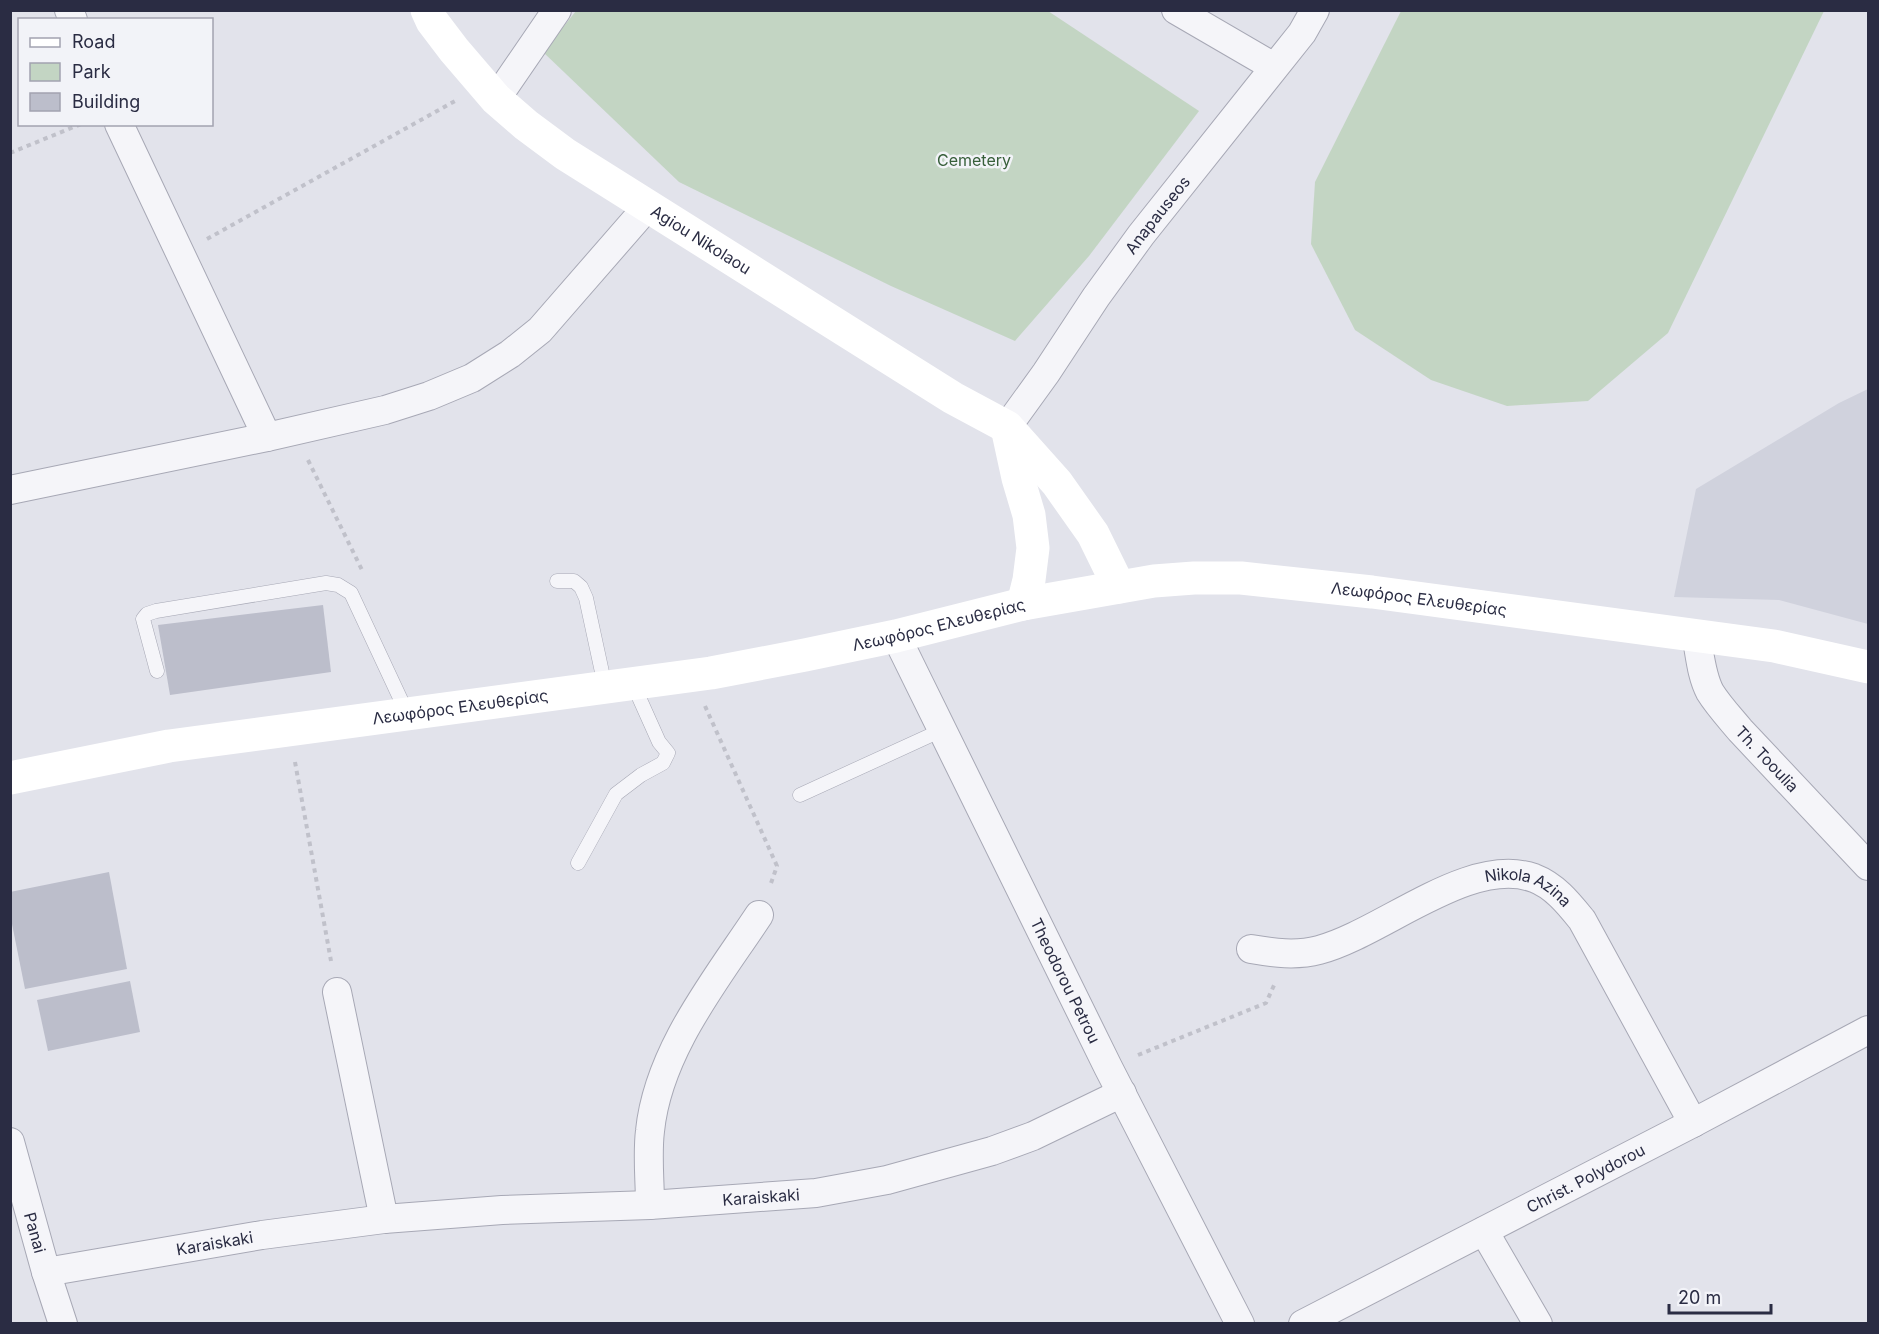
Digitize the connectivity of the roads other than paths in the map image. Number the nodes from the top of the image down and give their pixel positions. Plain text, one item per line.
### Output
1 (427, 10) edge
2 (558, 10) edge
3 (1176, 10) edge
4 (1315, 10) edge
5 (1274, 67) junction
6 (490, 92) junction
7 (120, 126) edge
8 (648, 206) junction
9 (1007, 427) junction
10 (267, 437) junction
11 (10, 490) edge
12 (557, 581) dead end
13 (1119, 587) junction
14 (1023, 604) junction
15 (1696, 635) junction
16 (896, 636) junction
17 (1869, 667) edge
18 (157, 671) dead end
19 (619, 685) junction
20 (407, 713) junction
21 (942, 730) junction
22 (10, 778) edge
23 (800, 795) dead end
24 (578, 863) dead end
25 (1869, 866) edge
26 (759, 915) road end
27 (1251, 949) dead end
28 (337, 992) road end
29 (1869, 1030) edge
30 (1122, 1093) junction
31 (1693, 1124) junction
32 (10, 1142) edge
33 (650, 1205) junction
34 (384, 1219) junction
35 (1484, 1231) junction
36 (46, 1272) junction
37 (63, 1323) edge
38 (1240, 1323) edge
39 (1303, 1323) edge
40 (1538, 1323) edge

1 - 6 main road, Agiou Nikolaou
2 - 6 street
3 - 5 street
4 - 5 street, Anapauseos
5 - 9 street, Anapauseos
6 - 8 main road, Agiou Nikolaou
7 - 10 street
8 - 9 main road, Agiou Nikolaou
8 - 10 street
9 - 13 main road, Agiou Nikolaou
9 - 14 main road
10 - 11 street
12 - 19 lane
13 - 14 main road, Λεωφόρος Ελευθερίας
13 - 15 main road, Λεωφόρος Ελευθερίας
14 - 16 main road, Λεωφόρος Ελευθερίας
15 - 17 main road, Λεωφόρος Ελευθερίας
15 - 25 street, Th. Tooulia
16 - 19 main road, Λεωφόρος Ελευθερίας
16 - 21 street, Theodorou Petrou
18 - 20 lane
19 - 20 main road, Λεωφόρος Ελευθερίας
19 - 24 lane
20 - 22 main road, Λεωφόρος Ελευθερίας
21 - 23 lane
21 - 30 street, Theodorou Petrou
26 - 33 street
27 - 31 street, Nikola Azina
28 - 34 street
29 - 31 street, Christ. Polydorou
30 - 33 street, Karaiskaki
30 - 38 street, Theodorou Petrou
31 - 35 street, Christ. Polydorou
32 - 36 street, Panai
33 - 34 street, Karaiskaki
34 - 36 street, Karaiskaki
35 - 39 street, Christ. Polydorou
35 - 40 street
36 - 37 street, Panai

